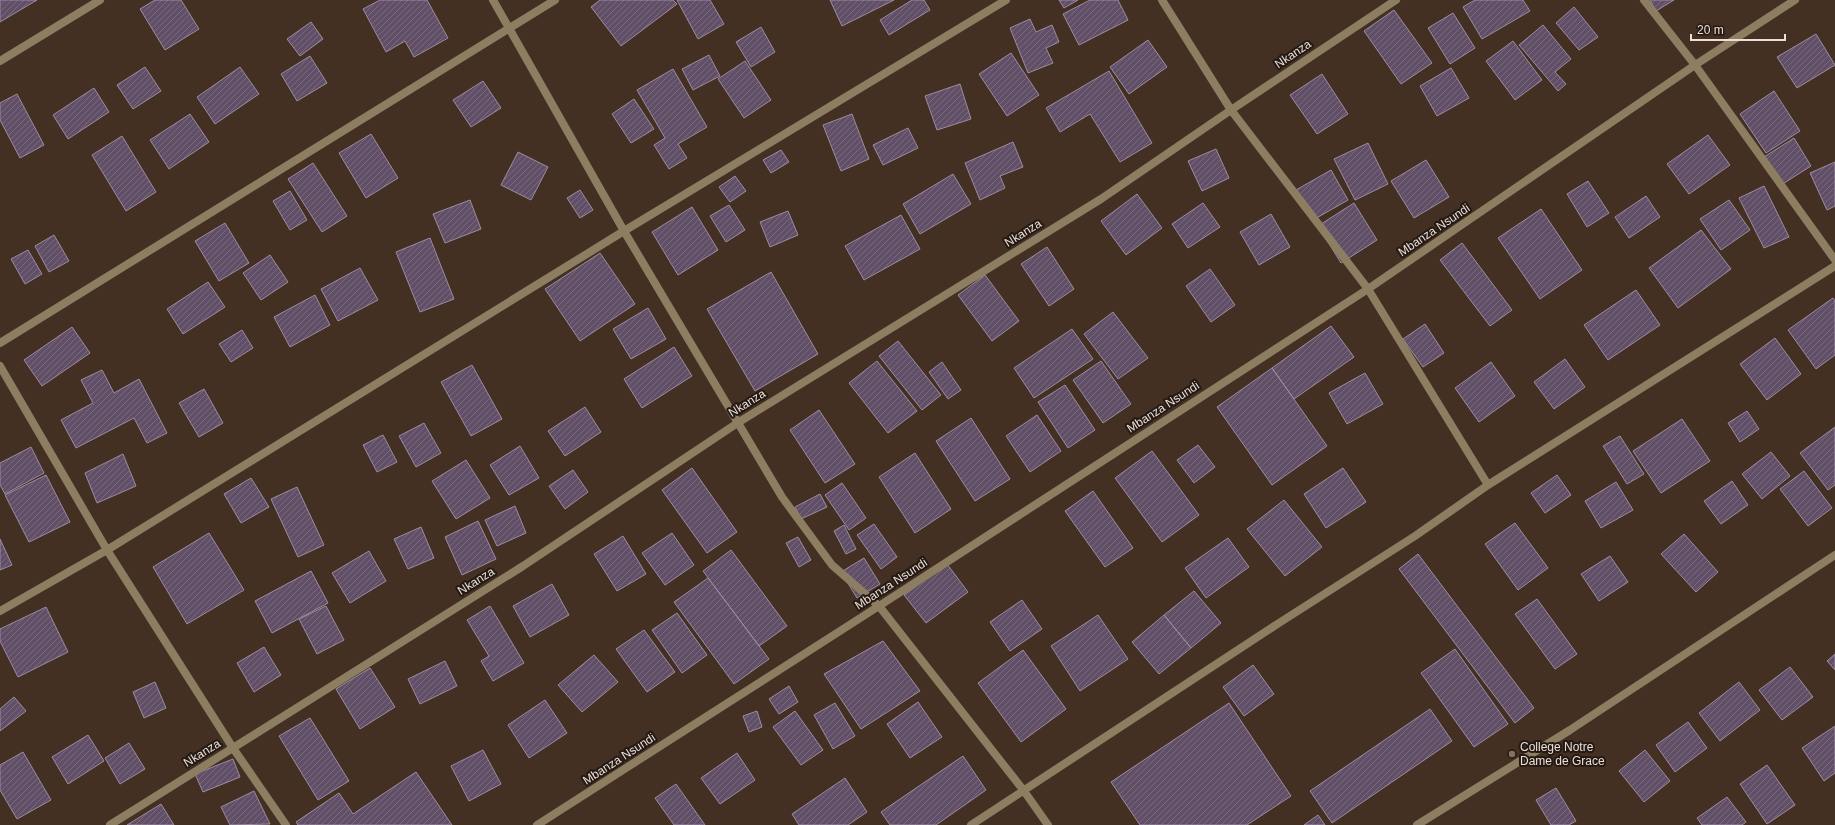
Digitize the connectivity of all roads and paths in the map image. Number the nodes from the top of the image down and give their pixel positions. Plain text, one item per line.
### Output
1 (100, 0) edge
2 (493, 0) edge
3 (555, 0) edge
4 (1006, 0) edge
5 (1162, 0) edge
6 (1396, 0) edge
7 (1644, 0) edge
8 (1795, 0) edge
9 (508, 29) junction
10 (0, 61) edge
11 (1695, 65) junction
12 (1231, 110) junction
13 (624, 231) junction
14 (1835, 260) edge
15 (1835, 266) edge
16 (1368, 289) junction
17 (0, 343) edge
18 (0, 366) edge
19 (739, 422) junction
20 (1488, 485) junction
21 (107, 550) junction
22 (1835, 554) edge
23 (879, 606) junction
24 (0, 611) edge
25 (233, 748) junction
26 (1024, 791) junction
27 (110, 825) edge
28 (286, 825) edge
29 (537, 825) edge
30 (971, 825) edge
31 (1048, 825) edge
32 (1417, 825) edge

1 - 10 street
2 - 9 street
3 - 9 street
4 - 13 street
5 - 12 street
6 - 12 street, Nkanza
7 - 11 street
8 - 11 street, Mbanza Nsundi
9 - 13 street
9 - 17 street
11 - 14 street
11 - 16 street, Mbanza Nsundi
12 - 16 street
12 - 19 street, Nkanza
13 - 19 street
13 - 21 street
15 - 20 street
16 - 20 street
16 - 23 street, Mbanza Nsundi
18 - 21 street
19 - 23 street
19 - 25 street, Nkanza
20 - 26 street
21 - 24 street
21 - 25 street
22 - 32 street
23 - 26 street
23 - 29 street, Mbanza Nsundi
25 - 27 street, Nkanza
25 - 28 street
26 - 30 street
26 - 31 street

